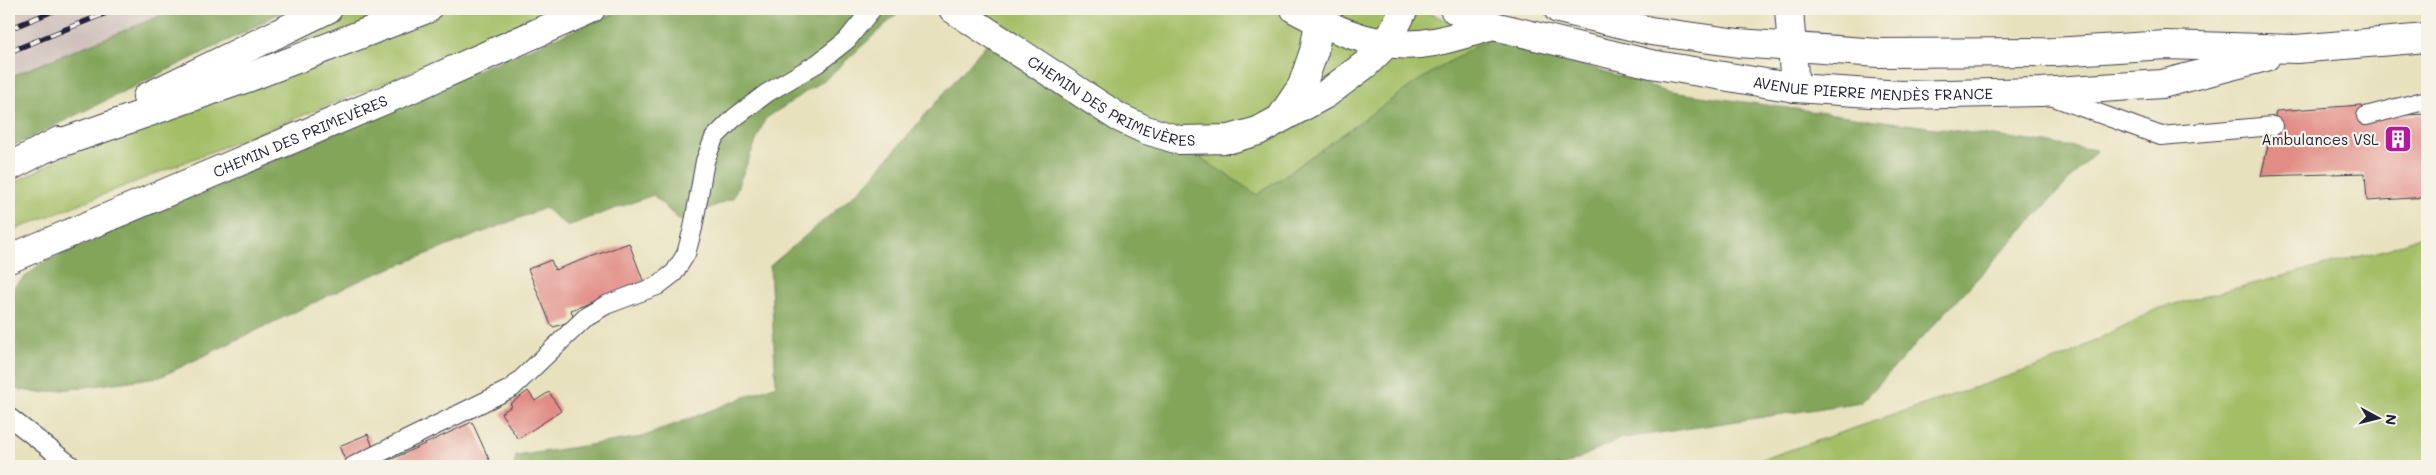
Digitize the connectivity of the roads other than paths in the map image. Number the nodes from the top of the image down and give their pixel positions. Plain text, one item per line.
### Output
1 (328, 9) edge
2 (427, 9) edge
3 (591, 9) edge
4 (872, 9) edge
5 (953, 9) edge
6 (1294, 9) edge
7 (1404, 9) edge
8 (1454, 9) edge
9 (1558, 9) edge
10 (1789, 9) edge
11 (1322, 13) edge
12 (1494, 26) junction
13 (2427, 38) edge
14 (1387, 43) junction
15 (1792, 48) junction
16 (2296, 49) junction
17 (1795, 88) junction
18 (2041, 92) junction
19 (2427, 100) edge
20 (2366, 116) dead end
21 (1282, 117) junction
22 (2273, 126) dead end
23 (43, 149) junction
24 (9, 167) edge
25 (9, 259) edge
26 (9, 417) edge
27 (72, 466) edge
28 (353, 466) edge

1 - 23 main road
2 - 23 main road
3 - 25 main road, CHEMIN DES PRIMEVÈRES
4 - 28 lane
5 - 21 main road, CHEMIN DES PRIMEVÈRES
6 - 11 main road
7 - 14 main road, CHEMIN DES PRIMEVÈRES
8 - 12 main road, AVENUE PIERRE MENDÈS FRANCE
9 - 15 main road, AVENUE PIERRE MENDÈS FRANCE
10 - 15 main road
11 - 14 main road
11 - 21 main road, CHEMIN DES PRIMEVÈRES
12 - 14 main road
12 - 17 main road, AVENUE PIERRE MENDÈS FRANCE
13 - 16 main road, AVENUE PIERRE MENDÈS FRANCE
14 - 21 main road, CHEMIN DES PRIMEVÈRES
15 - 16 main road, AVENUE PIERRE MENDÈS FRANCE
15 - 17 main road
16 - 18 main road, AVENUE PIERRE MENDÈS FRANCE
17 - 18 main road, AVENUE PIERRE MENDÈS FRANCE
18 - 22 lane
19 - 20 lane
23 - 24 main road
26 - 27 lane

